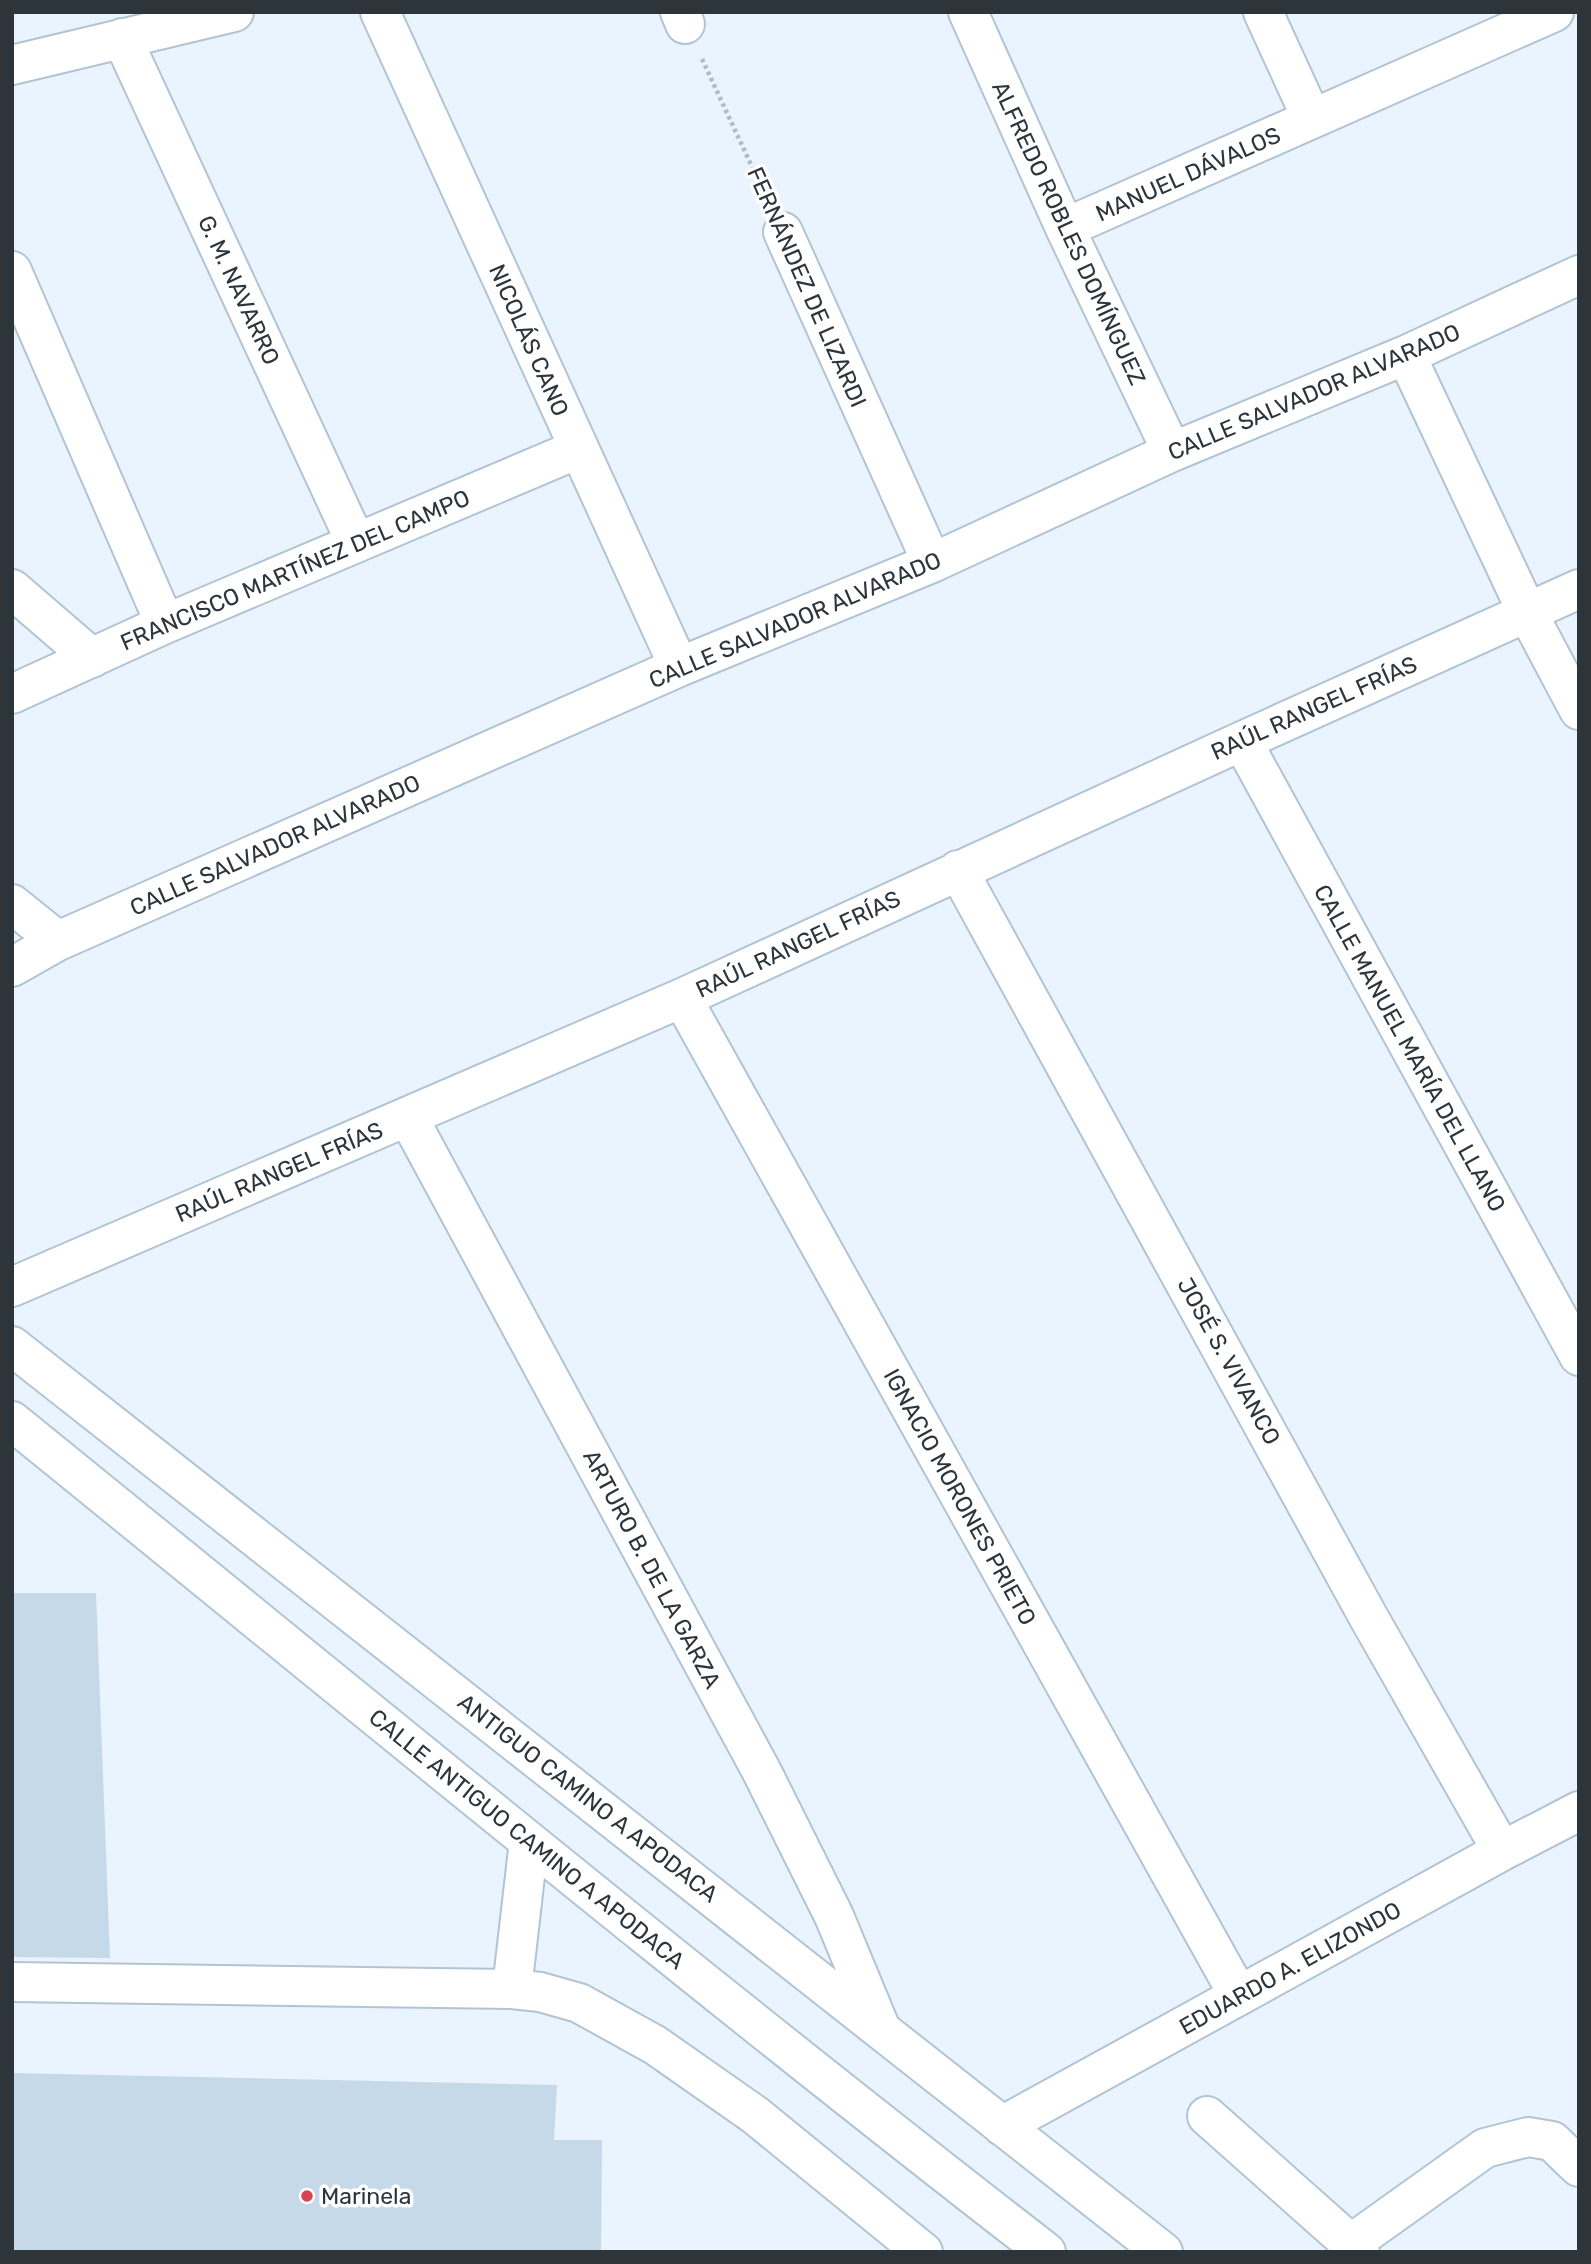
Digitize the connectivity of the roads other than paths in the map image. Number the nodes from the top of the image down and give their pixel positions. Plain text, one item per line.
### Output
1 (234, 12) edge
2 (380, 12) edge
3 (968, 12) edge
4 (1263, 12) edge
5 (1538, 15) edge
6 (122, 38) junction
7 (12, 65) edge
8 (1312, 119) junction
9 (1065, 228) junction
10 (783, 232) road end
11 (12, 271) edge
12 (1579, 275) edge
13 (1406, 355) junction
14 (578, 449) junction
15 (1172, 452) junction
16 (356, 543) junction
17 (932, 563) junction
18 (12, 589) edge
19 (1579, 589) edge
20 (1527, 612) junction
21 (165, 624) junction
22 (92, 658) junction
23 (679, 667) junction
24 (12, 694) edge
25 (1579, 710) edge
26 (1242, 740) junction
27 (958, 870) junction
28 (12, 904) edge
29 (58, 941) junction
30 (12, 967) edge
31 (682, 998) junction
32 (408, 1117) junction
33 (12, 1287) edge
34 (12, 1346) edge
35 (1579, 1356) edge
36 (12, 1420) edge
37 (1579, 1811) edge
38 (529, 1841) junction
39 (1502, 1851) junction
40 (12, 1982) edge
41 (512, 1989) junction
42 (1238, 1996) junction
43 (881, 2028) junction
44 (1207, 2116) dead end
45 (1002, 2126) junction
46 (1579, 2167) edge
47 (1356, 2248) edge
48 (923, 2252) edge
49 (1046, 2252) edge
50 (1163, 2252) edge

1 - 6 street
2 - 14 street, NICOLÁS CANO
3 - 9 street, ALFREDO ROBLES DOMÍNGUEZ
4 - 8 street
5 - 8 street, MANUEL DÁVALOS
6 - 7 street
6 - 16 street, G. M. NAVARRO
8 - 9 street, MANUEL DÁVALOS
9 - 15 street, ALFREDO ROBLES DOMÍNGUEZ
10 - 17 street, FERNÁNDEZ DE LIZARDI
11 - 21 street
12 - 13 street, CALLE SALVADOR ALVARADO
13 - 15 street, CALLE SALVADOR ALVARADO
13 - 20 street
14 - 16 street, FRANCISCO MARTÍNEZ DEL CAMPO
14 - 23 street, NICOLÁS CANO
15 - 17 street, CALLE SALVADOR ALVARADO
16 - 21 street, FRANCISCO MARTÍNEZ DEL CAMPO
17 - 23 street, CALLE SALVADOR ALVARADO
18 - 22 street
19 - 20 street, RAÚL RANGEL FRÍAS
20 - 25 street
20 - 26 street, RAÚL RANGEL FRÍAS
21 - 22 street, FRANCISCO MARTÍNEZ DEL CAMPO
22 - 24 street, FRANCISCO MARTÍNEZ DEL CAMPO
23 - 29 street, CALLE SALVADOR ALVARADO
26 - 27 street, RAÚL RANGEL FRÍAS
26 - 35 street, CALLE MANUEL MARÍA DEL LLANO
27 - 31 street, RAÚL RANGEL FRÍAS
27 - 39 street, JOSÉ S. VIVANCO
28 - 29 street
29 - 30 street, CALLE SALVADOR ALVARADO
31 - 32 street, RAÚL RANGEL FRÍAS
31 - 42 street, IGNACIO MORONES PRIETO
32 - 33 street, RAÚL RANGEL FRÍAS
32 - 43 street, ARTURO B. DE LA GARZA
34 - 43 street, ANTIGUO CAMINO A APODACA
36 - 38 street, CALLE ANTIGUO CAMINO A APODACA
37 - 39 street, EDUARDO A. ELIZONDO
38 - 41 street
38 - 49 street, CALLE ANTIGUO CAMINO A APODACA
39 - 42 street, EDUARDO A. ELIZONDO
40 - 41 street
41 - 48 street
42 - 45 street, EDUARDO A. ELIZONDO
43 - 45 street, ANTIGUO CAMINO A APODACA
44 - 47 street
45 - 50 street, ANTIGUO CAMINO A APODACA
46 - 47 street

